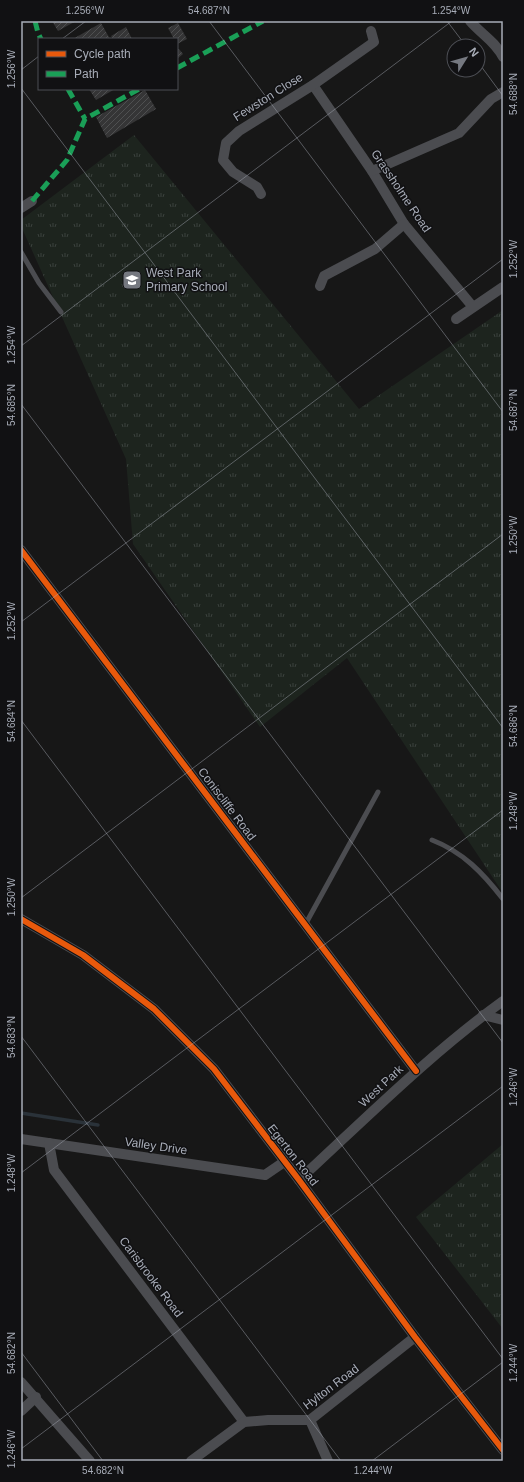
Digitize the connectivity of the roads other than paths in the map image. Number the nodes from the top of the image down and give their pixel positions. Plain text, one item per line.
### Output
1 (470, 21) edge
2 (371, 31) dead end
3 (503, 57) edge
4 (313, 85) junction
5 (503, 92) edge
6 (372, 171) junction
7 (261, 194) dead end
8 (32, 201) dead end
9 (21, 208) edge
10 (404, 224) junction
11 (21, 252) edge
12 (320, 286) dead end
13 (503, 287) edge
14 (473, 307) junction
15 (61, 312) dead end
16 (456, 320) dead end
17 (21, 550) edge
18 (378, 792) dead end
19 (432, 840) dead end
20 (503, 899) edge
21 (21, 919) edge
22 (305, 924) junction
23 (503, 1001) edge
24 (483, 1015) junction
25 (503, 1020) edge
26 (416, 1071) junction
27 (21, 1139) edge
28 (49, 1143) junction
29 (284, 1162) junction
30 (299, 1180) junction
31 (415, 1337) junction
32 (21, 1382) edge
33 (36, 1397) junction
34 (21, 1411) edge
35 (310, 1420) junction
36 (244, 1422) junction
37 (503, 1450) edge
38 (90, 1461) edge
39 (191, 1461) edge
40 (328, 1461) edge

1 - 3 street
2 - 4 street, Fewston Close
4 - 6 street, Grassholme Road
4 - 7 street, Fewston Close
5 - 6 street
6 - 10 street, Grassholme Road
8 - 9 street
10 - 12 street
10 - 14 street, Grassholme Road
11 - 15 lane
13 - 14 street
14 - 16 street
17 - 22 street, Coniscliffe Road
18 - 22 lane
19 - 20 lane
21 - 29 street, Egerton Road
22 - 26 street, Coniscliffe Road
23 - 24 street, West Park
24 - 25 street
24 - 26 street, West Park
26 - 30 street, West Park
27 - 28 street, Valley Drive
28 - 29 street, Valley Drive
28 - 36 street, Carisbrooke Road
29 - 30 street, Egerton Road
30 - 31 street, Egerton Road
31 - 35 street, Hylton Road
31 - 37 street, Egerton Road
32 - 33 street
33 - 34 street
33 - 38 street
35 - 36 street, Hylton Road
35 - 40 street
36 - 39 street

